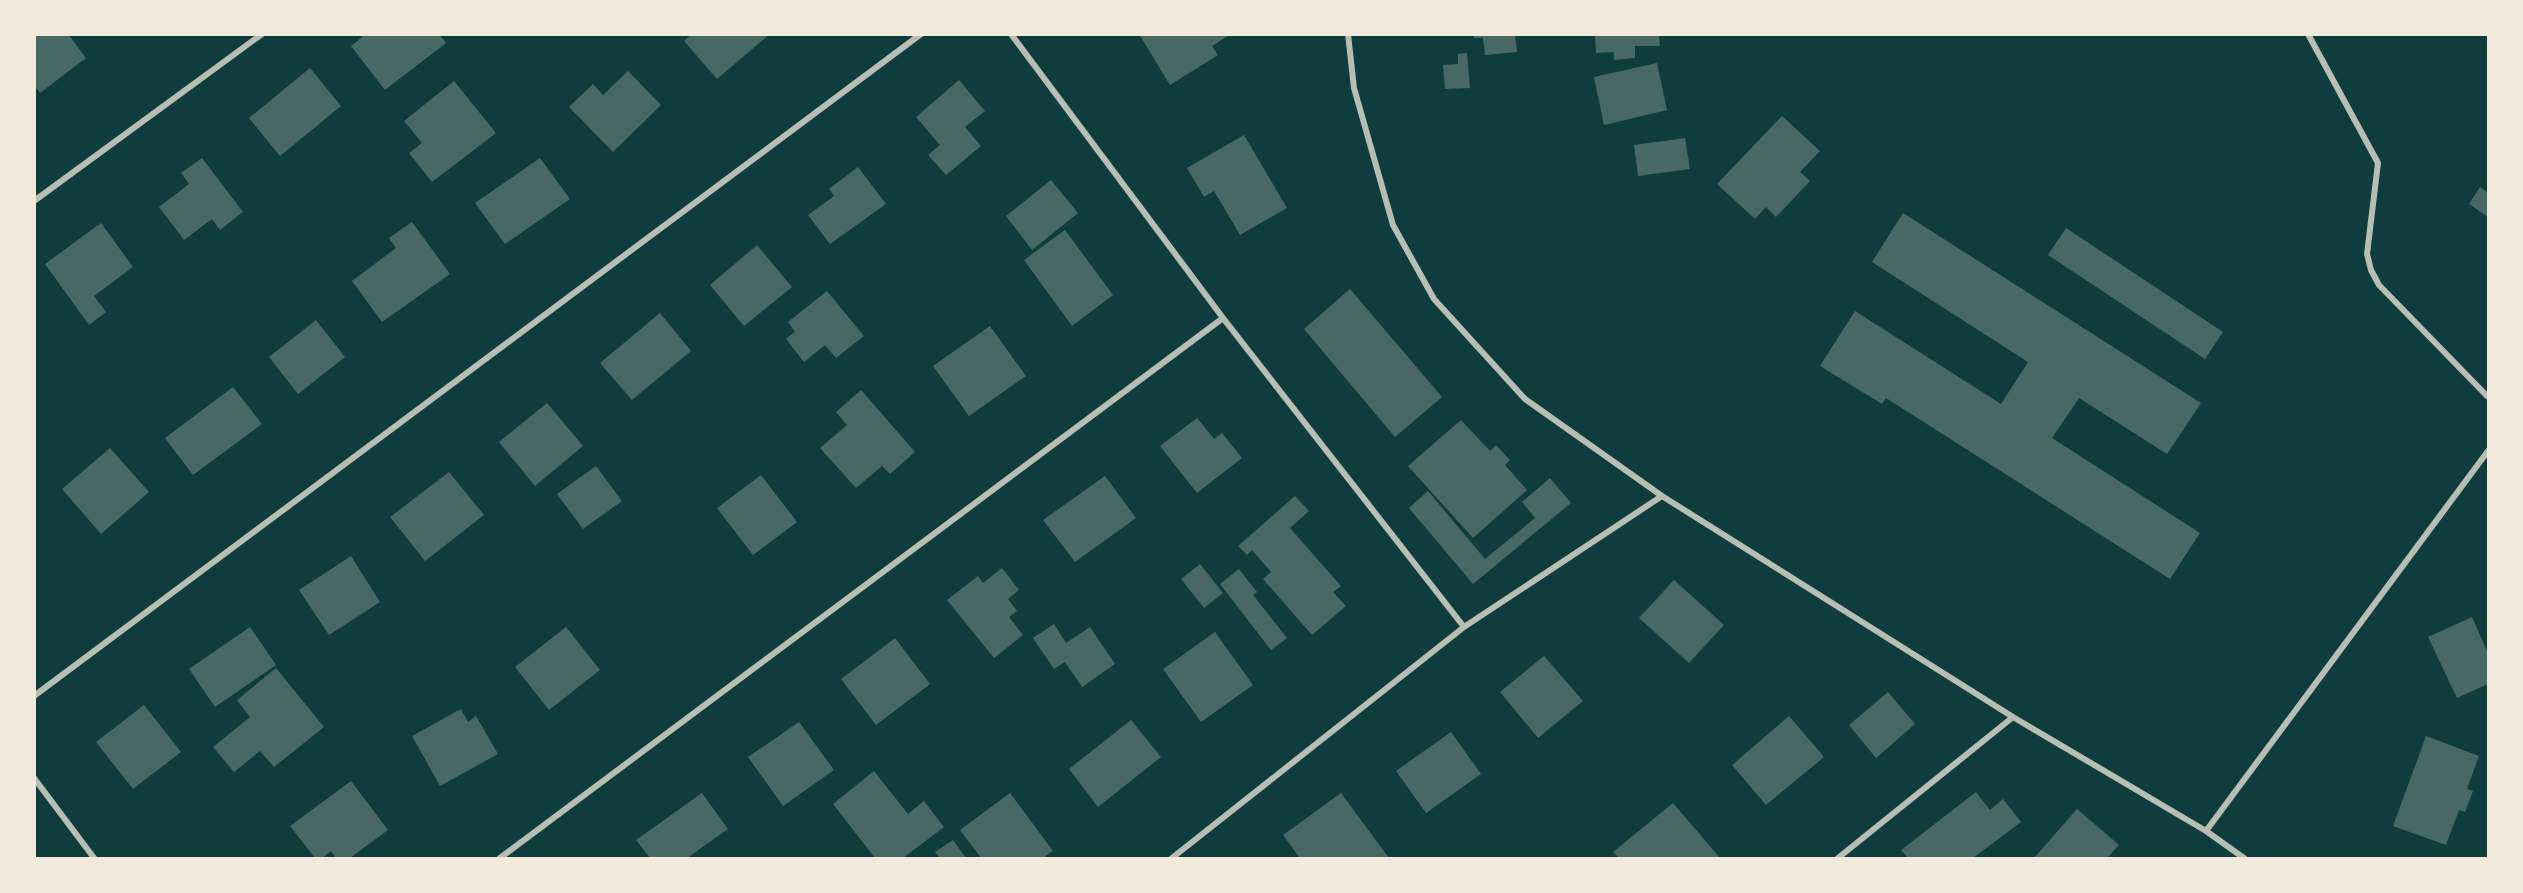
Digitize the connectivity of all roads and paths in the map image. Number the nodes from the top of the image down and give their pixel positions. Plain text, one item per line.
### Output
1 (262, 34) edge
2 (921, 34) edge
3 (1011, 34) edge
4 (1348, 34) edge
5 (2308, 34) edge
6 (34, 201) edge
7 (1223, 318) junction
8 (2488, 397) edge
9 (2488, 451) edge
10 (1662, 496) junction
11 (1464, 627) junction
12 (34, 696) edge
13 (2013, 717) junction
14 (34, 778) edge
15 (2206, 831) junction
16 (94, 858) edge
17 (500, 858) edge
18 (1172, 858) edge
19 (1838, 858) edge
20 (2244, 858) edge

1 - 6 street
2 - 12 street
3 - 7 street
4 - 10 street
5 - 8 street
7 - 11 street
7 - 17 street
9 - 15 street
10 - 11 street
10 - 13 street
11 - 18 street
13 - 15 street
13 - 19 street
14 - 16 street
15 - 20 street

